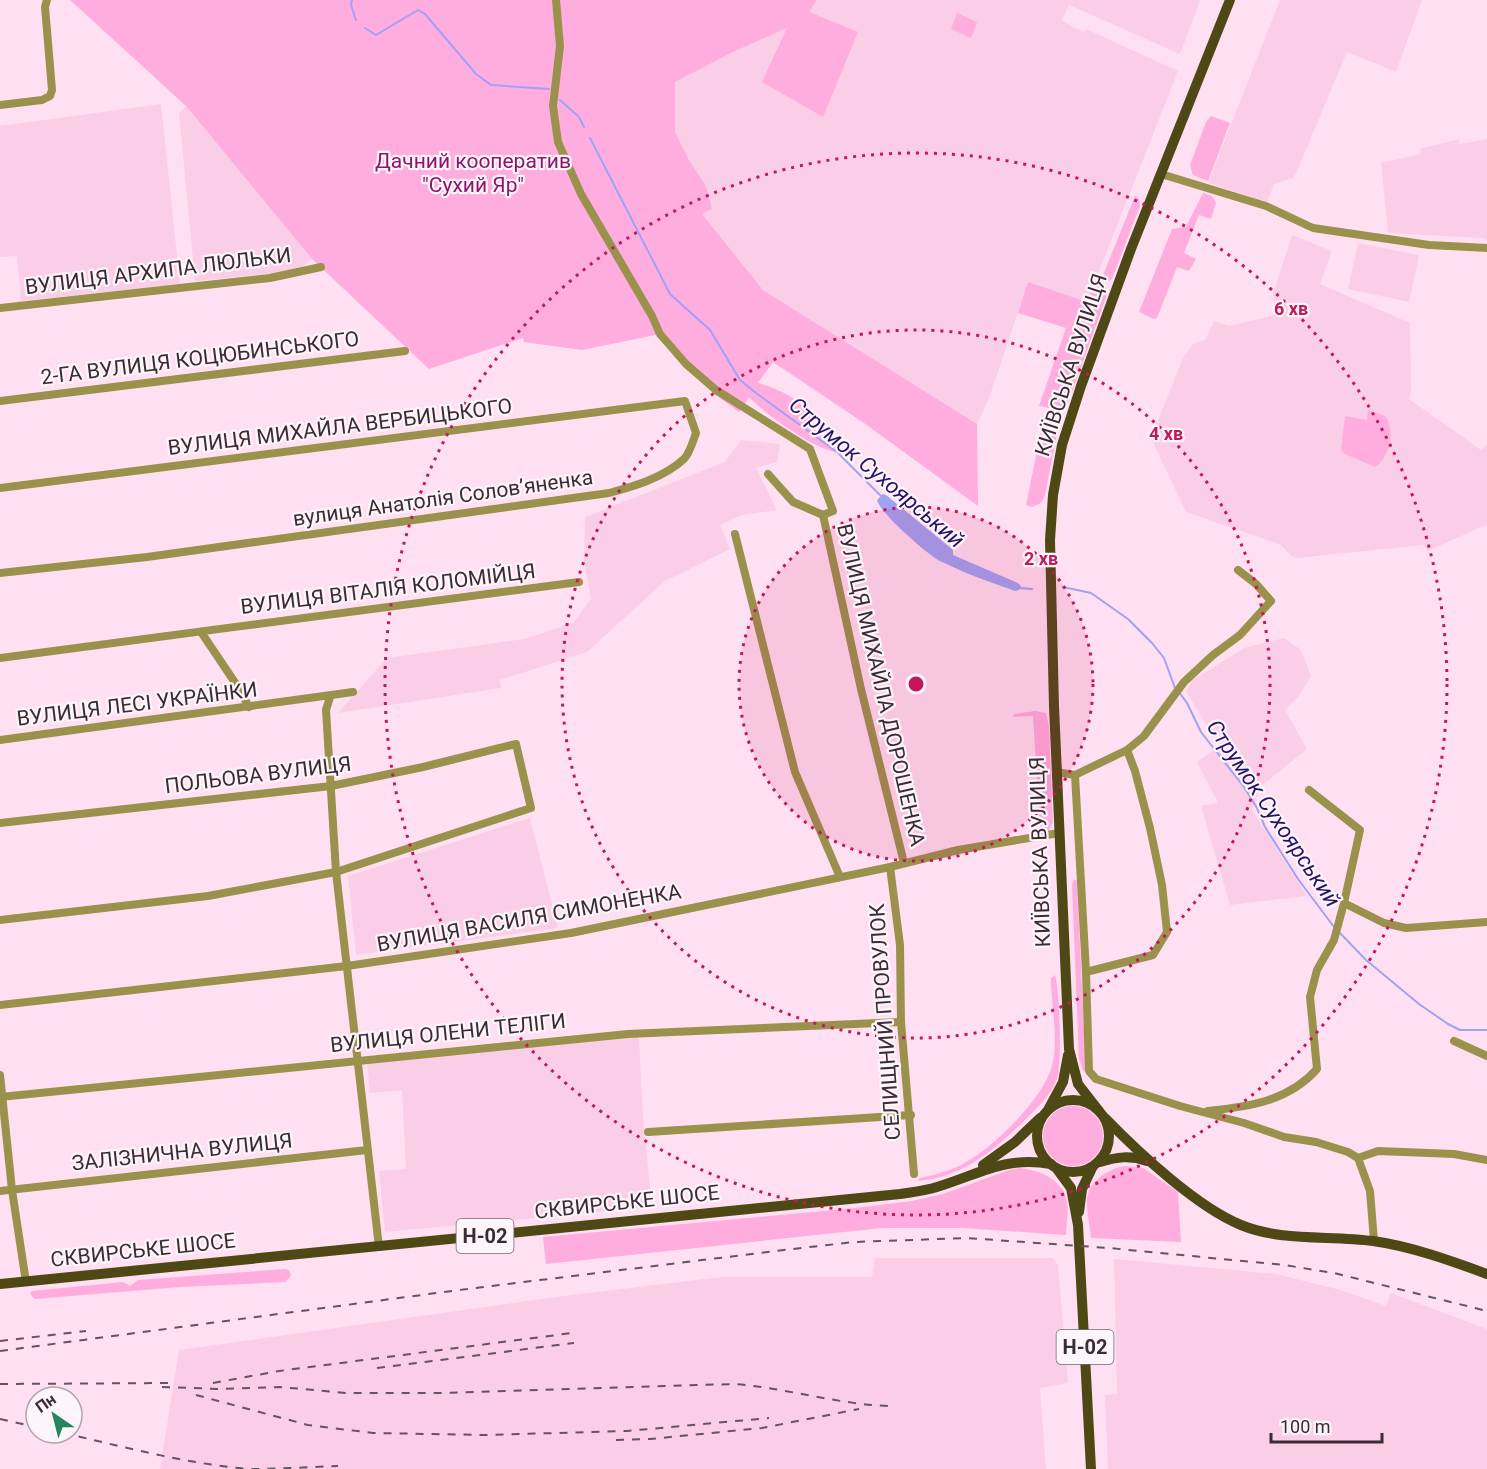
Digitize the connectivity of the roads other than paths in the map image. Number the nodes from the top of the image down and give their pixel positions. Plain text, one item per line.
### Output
1 (48, 0) edge
2 (556, 0) edge
3 (1230, 0) edge
4 (0, 105) edge
5 (1161, 174) junction
6 (1487, 248) edge
7 (321, 267) dead end
8 (0, 308) edge
9 (405, 351) dead end
10 (0, 401) edge
11 (685, 401) joint
12 (768, 474) dead end
13 (0, 488) edge
14 (824, 514) junction
15 (735, 534) dead end
16 (1238, 570) dead end
17 (0, 573) edge
18 (579, 582) dead end
19 (201, 632) junction
20 (0, 658) edge
21 (353, 692) dead end
22 (330, 697) junction
23 (249, 707) junction
24 (0, 740) edge
25 (1127, 750) junction
26 (1056, 772) junction
27 (1075, 775) junction
28 (331, 786) junction
29 (1309, 790) dead end
30 (0, 823) edge
31 (1059, 833) junction
32 (904, 863) junction
33 (890, 867) junction
34 (336, 872) junction
35 (840, 877) junction
36 (1344, 903) junction
37 (0, 920) edge
38 (1487, 922) edge
39 (347, 966) junction
40 (1086, 972) junction
41 (0, 1005) edge
42 (901, 1022) junction
43 (1454, 1041) dead end
44 (1069, 1049) junction
45 (1487, 1056) edge
46 (359, 1060) junction
47 (0, 1075) edge
48 (1, 1097) edge
49 (1201, 1112) junction
50 (910, 1114) junction
51 (1044, 1114) junction
52 (1102, 1115) junction
53 (648, 1132) dead end
54 (367, 1150) junction
55 (1358, 1158) junction
56 (1487, 1160) edge
57 (1155, 1164) junction
58 (1096, 1165) junction
59 (1054, 1167) junction
60 (914, 1174) dead end
61 (968, 1175) junction
62 (12, 1190) junction
63 (0, 1191) edge
64 (1078, 1225) junction
65 (1374, 1241) junction
66 (379, 1247) junction
67 (1487, 1274) edge
68 (26, 1282) junction
69 (0, 1284) edge
70 (1091, 1469) edge

1 - 4 street
2 - 14 street, ВУЛИЦЯ МИХАЙЛА ДОРОШЕНКА
3 - 5 main road, КИЇВСЬКА ВУЛИЦЯ
5 - 6 street
5 - 26 main road, КИЇВСЬКА ВУЛИЦЯ
7 - 8 street, ВУЛИЦЯ АРХИПА ЛЮЛЬКИ
9 - 10 street, 2-ГА ВУЛИЦЯ КОЦЮБИНСЬКОГО
11 - 13 street, ВУЛИЦЯ МИХАЙЛА ВЕРБИЦЬКОГО
11 - 17 street, вулиця Анатолія Соловʼяненка
12 - 14 street
14 - 32 street, ВУЛИЦЯ МИХАЙЛА ДОРОШЕНКА
15 - 35 street
16 - 25 street
18 - 19 street, ВУЛИЦЯ ВІТАЛІЯ КОЛОМІЙЦЯ
19 - 20 street, ВУЛИЦЯ ВІТАЛІЯ КОЛОМІЙЦЯ
19 - 23 street
21 - 22 street, ВУЛИЦЯ ЛЕСІ УКРАЇНКИ
22 - 23 street, ВУЛИЦЯ ЛЕСІ УКРАЇНКИ
22 - 28 street
23 - 24 street, ВУЛИЦЯ ЛЕСІ УКРАЇНКИ
25 - 27 street
25 - 40 street
26 - 27 street
26 - 31 main road, КИЇВСЬКА ВУЛИЦЯ
27 - 40 street, КИЇВСЬКА ВУЛИЦЯ
28 - 30 street, ПОЛЬОВА ВУЛИЦЯ
28 - 34 street
28 - 34 street, ПОЛЬОВА ВУЛИЦЯ
29 - 36 street
31 - 32 street, ВУЛИЦЯ ВАСИЛЯ СИМОНЕНКА
31 - 44 main road, КИЇВСЬКА ВУЛИЦЯ
32 - 33 street, ВУЛИЦЯ ВАСИЛЯ СИМОНЕНКА
33 - 35 street, ВУЛИЦЯ ВАСИЛЯ СИМОНЕНКА
33 - 42 street, СЕЛИЩНИЙ ПРОВУЛОК
34 - 37 street
34 - 39 street
35 - 39 street, ВУЛИЦЯ ВАСИЛЯ СИМОНЕНКА
36 - 38 street
36 - 49 street
39 - 41 street, ВУЛИЦЯ ВАСИЛЯ СИМОНЕНКА
39 - 46 street
40 - 49 street, КИЇВСЬКА ВУЛИЦЯ
42 - 46 street, ВУЛИЦЯ ОЛЕНИ ТЕЛІГИ
42 - 50 street, СЕЛИЩНИЙ ПРОВУЛОК
43 - 45 street
44 - 51 main road, КИЇВСЬКА ВУЛИЦЯ
44 - 52 main road, КИЇВСЬКА ВУЛИЦЯ
46 - 48 street, ВУЛИЦЯ ОЛЕНИ ТЕЛІГИ
46 - 54 street
47 - 48 street
48 - 62 street
49 - 55 street
50 - 53 street
50 - 60 street, СЕЛИЩНИЙ ПРОВУЛОК
51 - 52 main road, Н-02
51 - 59 main road
51 - 61 main road, СКВИРСЬКЕ ШОСЕ / Н-02
52 - 57 main road, КИЇВСЬКА ВУЛИЦЯ
52 - 58 main road, Н-02
54 - 62 street, ЗАЛІЗНИЧНА ВУЛИЦЯ
54 - 66 street
55 - 56 street
55 - 65 street
57 - 58 main road
57 - 65 main road, КИЇВСЬКА ВУЛИЦЯ
58 - 59 main road
58 - 64 main road, Н-02
59 - 61 main road, СКВИРСЬКЕ ШОСЕ / Н-02
59 - 64 main road, Н-02
61 - 66 main road, СКВИРСЬКЕ ШОСЕ / Н-02
62 - 63 street, ЗАЛІЗНИЧНА ВУЛИЦЯ
62 - 68 street
64 - 70 main road, Н-02
65 - 67 main road, КИЇВСЬКА ВУЛИЦЯ
66 - 68 main road, СКВИРСЬКЕ ШОСЕ / Н-02
68 - 69 main road, СКВИРСЬКЕ ШОСЕ / Н-02

